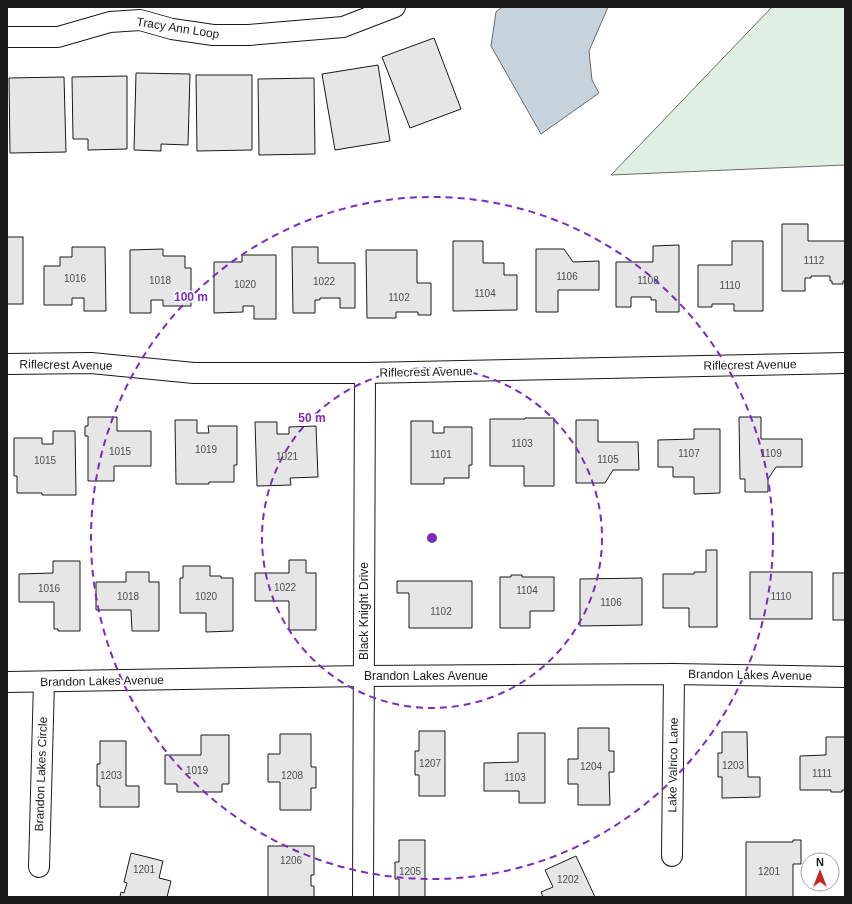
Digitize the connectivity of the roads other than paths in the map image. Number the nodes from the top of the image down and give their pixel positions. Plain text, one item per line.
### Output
1 (395, 7) edge
2 (7, 37) edge
3 (845, 363) edge
4 (7, 364) edge
5 (365, 373) junction
6 (674, 674) junction
7 (364, 676) junction
8 (845, 677) edge
9 (7, 682) edge
10 (44, 682) junction
11 (672, 856) dead end
12 (39, 867) dead end
13 (363, 897) edge

1 - 2 street, Tracy Ann Loop
3 - 5 street, Riflecrest Avenue
4 - 5 street, Riflecrest Avenue
5 - 7 street, Black Knight Drive
6 - 7 street, Brandon Lakes Avenue
6 - 8 street, Brandon Lakes Avenue
6 - 11 street, Lake Valrico Lane
7 - 10 street, Brandon Lakes Avenue
7 - 13 street, Black Knight Drive
9 - 10 street, Brandon Lakes Avenue
10 - 12 street, Brandon Lakes Circle

